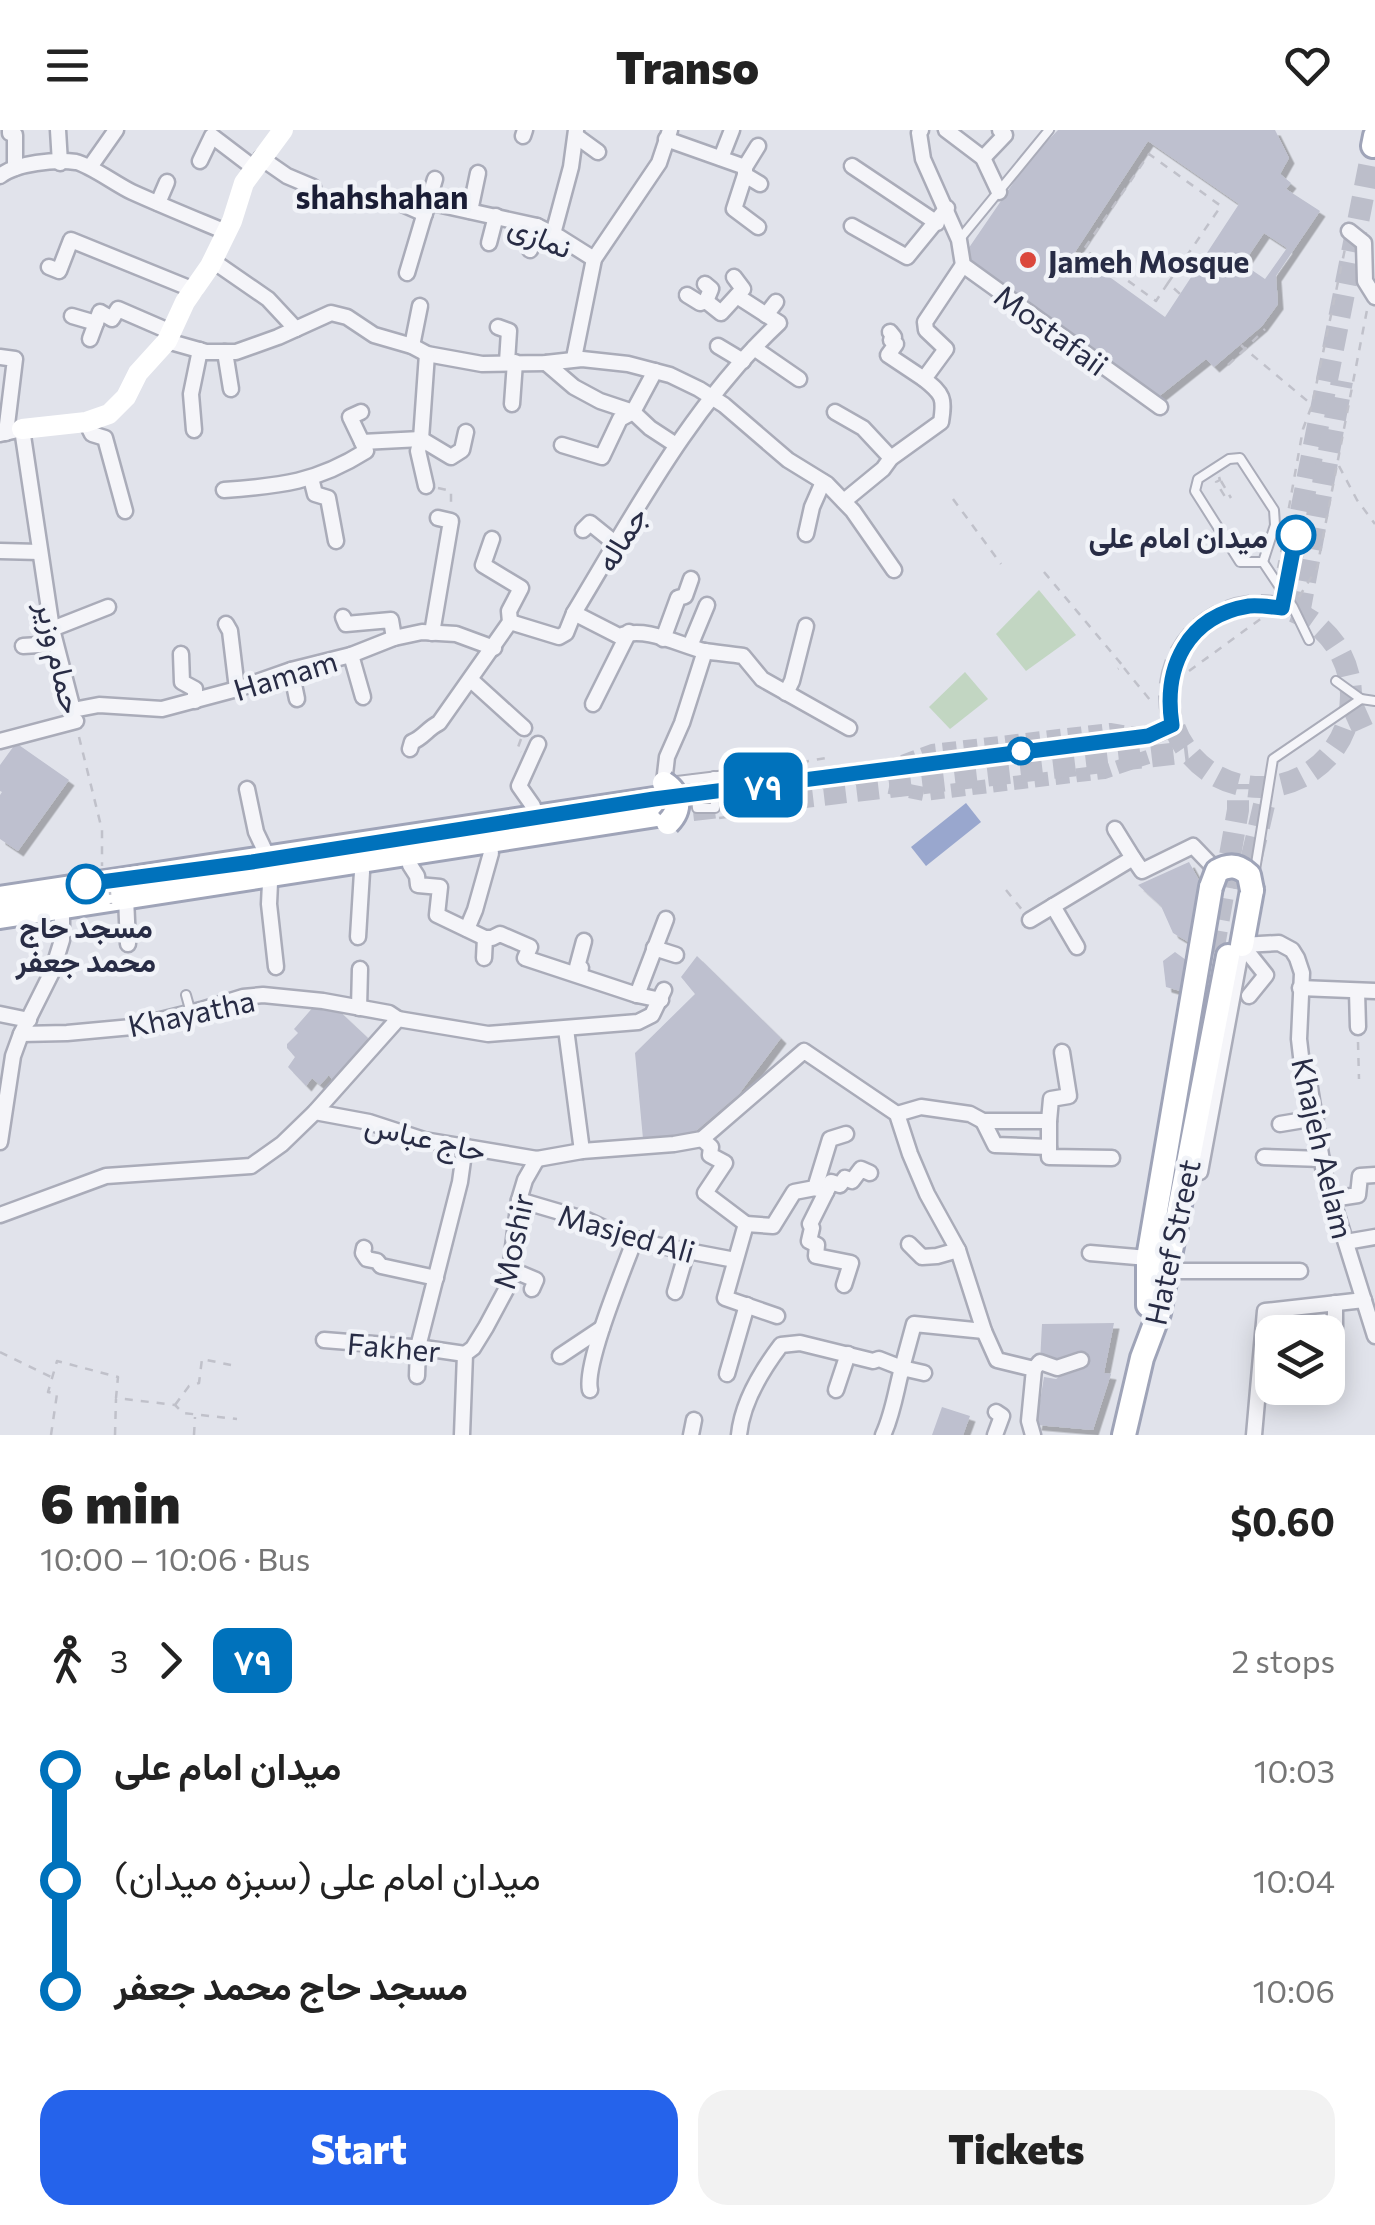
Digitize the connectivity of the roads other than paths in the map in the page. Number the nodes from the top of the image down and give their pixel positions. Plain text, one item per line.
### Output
1 (10, 130) edge
2 (58, 130) edge
3 (116, 130) edge
4 (282, 130) edge
5 (732, 130) edge
6 (921, 130) edge
7 (946, 130) edge
8 (1000, 130) edge
9 (1049, 130) edge
10 (576, 133) edge
11 (668, 134) edge
12 (758, 146) dead end
13 (598, 152) dead end
14 (722, 158) junction
15 (983, 158) junction
16 (200, 162) dead end
17 (60, 163) junction
18 (258, 163) junction
19 (852, 166) dead end
20 (90, 167) junction
21 (15, 168) junction
22 (745, 171) junction
23 (478, 173) dead end
24 (0, 176) edge
25 (434, 179) dead end
26 (167, 182) dead end
27 (760, 184) dead end
28 (313, 188) dead end
29 (1000, 192) junction
30 (389, 198) dead end
31 (158, 203) junction
32 (426, 208) junction
33 (947, 208) junction
34 (470, 211) junction
35 (496, 216) junction
36 (938, 222) junction
37 (537, 226) junction
38 (852, 226) dead end
39 (758, 227) dead end
40 (1348, 231) road end
41 (226, 232) junction
42 (553, 234) junction
43 (959, 240) junction
44 (489, 242) dead end
45 (530, 250) dead end
46 (594, 258) junction
47 (213, 261) junction
48 (963, 264) junction
49 (49, 266) dead end
50 (407, 273) dead end
51 (734, 277) dead end
52 (704, 284) dead end
53 (194, 290) junction
54 (1373, 294) edge
55 (686, 295) dead end
56 (737, 296) junction
57 (706, 301) junction
58 (776, 302) dead end
59 (420, 306) dead end
60 (766, 314) junction
61 (72, 316) dead end
62 (96, 324) junction
63 (498, 327) dead end
64 (296, 328) junction
65 (890, 332) dead end
66 (170, 336) junction
67 (90, 339) dead end
68 (412, 346) junction
69 (718, 346) dead end
70 (754, 348) junction
71 (200, 350) junction
72 (225, 352) junction
73 (427, 354) junction
74 (0, 356) edge
75 (574, 358) junction
76 (743, 361) junction
77 (511, 362) junction
78 (546, 363) junction
79 (655, 371) junction
80 (799, 379) dead end
81 (924, 379) junction
82 (231, 388) dead end
83 (713, 398) junction
84 (5, 402) edge
85 (512, 404) dead end
86 (1160, 408) dead end
87 (361, 412) dead end
88 (632, 412) junction
89 (836, 412) dead end
90 (86, 422) junction
91 (194, 430) dead end
92 (9, 432) edge
93 (466, 432) dead end
94 (421, 438) junction
95 (362, 442) junction
96 (676, 444) junction
97 (562, 446) dead end
98 (892, 458) junction
99 (311, 478) junction
100 (824, 482) junction
101 (426, 486) road end
102 (224, 490) dead end
103 (844, 501) junction
104 (125, 511) dead end
105 (444, 519) road end
106 (583, 530) dead end
107 (806, 534) dead end
108 (492, 539) dead end
109 (336, 541) dead end
110 (616, 544) junction
111 (0, 551) edge
112 (40, 552) junction
113 (1262, 562) junction
114 (894, 570) dead end
115 (691, 579) dead end
116 (706, 605) dead end
117 (108, 607) dead end
118 (574, 613) junction
119 (343, 617) dead end
120 (510, 622) junction
121 (226, 624) dead end
122 (806, 626) dead end
123 (629, 632) junction
124 (432, 634) junction
125 (54, 636) junction
126 (394, 638) junction
127 (664, 639) junction
128 (1309, 640) dead end
129 (23, 646) dead end
130 (494, 648) junction
131 (698, 649) junction
132 (181, 654) dead end
133 (351, 655) junction
134 (291, 670) junction
135 (471, 680) junction
136 (1336, 681) dead end
137 (237, 689) junction
138 (786, 692) junction
139 (364, 697) dead end
140 (297, 699) dead end
141 (1361, 699) junction
142 (195, 701) junction
143 (1375, 701) edge
144 (593, 704) dead end
145 (74, 716) junction
146 (524, 728) dead end
147 (849, 728) dead end
148 (0, 741) edge
149 (410, 749) dead end
150 (535, 750) dead end
151 (726, 774) road end
152 (714, 776) junction
153 (694, 779) junction
154 (247, 789) dead end
155 (661, 805) junction
156 (533, 806) junction
157 (1116, 829) dead end
158 (491, 852) junction
159 (1133, 858) junction
160 (410, 865) junction
161 (260, 869) junction
162 (362, 872) junction
163 (1214, 879) junction
164 (112, 888) junction
165 (1252, 890) junction
166 (0, 898) edge
167 (1053, 906) junction
168 (62, 908) junction
169 (0, 917) edge
170 (666, 919) dead end
171 (1030, 920) road end
172 (467, 929) junction
173 (358, 937) dead end
174 (485, 938) junction
175 (584, 942) dead end
176 (128, 944) dead end
177 (1077, 947) dead end
178 (654, 948) junction
179 (1228, 951) junction
180 (676, 955) dead end
181 (484, 958) dead end
182 (276, 966) dead end
183 (360, 969) dead end
184 (579, 975) junction
185 (1300, 988) junction
186 (1357, 991) junction
187 (1375, 991) edge
188 (186, 995) dead end
189 (638, 995) junction
190 (1249, 996) dead end
191 (359, 1008) junction
192 (191, 1013) junction
193 (0, 1014) edge
194 (652, 1015) junction
195 (398, 1019) junction
196 (25, 1027) junction
197 (566, 1028) junction
198 (1358, 1028) road end
199 (660, 1030) dead end
200 (1062, 1052) dead end
201 (3, 1108) edge
202 (315, 1112) junction
203 (897, 1114) junction
204 (1316, 1118) junction
205 (984, 1120) junction
206 (1049, 1121) junction
207 (1280, 1124) dead end
208 (846, 1134) dead end
209 (702, 1140) junction
210 (0, 1142) edge
211 (465, 1146) junction
212 (1049, 1147) junction
213 (582, 1150) junction
214 (1264, 1157) dead end
215 (1112, 1158) dead end
216 (536, 1159) junction
217 (1322, 1159) junction
218 (1200, 1172) dead end
219 (870, 1173) dead end
220 (1375, 1175) edge
221 (820, 1190) junction
222 (1332, 1199) junction
223 (519, 1200) junction
224 (0, 1215) edge
225 (746, 1224) junction
226 (1375, 1237) edge
227 (635, 1240) junction
228 (1346, 1242) junction
229 (909, 1244) dead end
230 (364, 1248) dead end
231 (958, 1250) junction
232 (687, 1252) junction
233 (1090, 1253) dead end
234 (736, 1260) junction
235 (1158, 1265) junction
236 (510, 1269) junction
237 (1300, 1271) dead end
238 (436, 1278) junction
239 (844, 1285) dead end
240 (532, 1288) dead end
241 (675, 1292) dead end
242 (1368, 1302) edge
243 (1335, 1303) junction
244 (748, 1306) junction
245 (1148, 1306) junction
246 (1335, 1315) edge
247 (777, 1316) dead end
248 (602, 1328) junction
249 (984, 1332) junction
250 (327, 1336) dead end
251 (1375, 1336) edge
252 (418, 1347) junction
253 (465, 1354) junction
254 (848, 1354) junction
255 (1142, 1358) junction
256 (1081, 1360) dead end
257 (592, 1366) junction
258 (902, 1368) junction
259 (1034, 1369) junction
260 (727, 1374) dead end
261 (924, 1374) dead end
262 (417, 1376) dead end
263 (590, 1390) dead end
264 (836, 1390) dead end
265 (996, 1412) dead end
266 (462, 1435) edge
267 (739, 1435) edge
268 (884, 1435) edge
269 (994, 1435) edge
270 (1033, 1435) edge
271 (1124, 1435) edge
272 (1254, 1435) edge

1 - 21 street
2 - 17 street
3 - 20 street
4 - 18 street
5 - 14 street
6 - 33 street, Mostafaii
7 - 15 street
8 - 15 street
9 - 29 lane
10 - 13 street
10 - 42 street
11 - 14 street
11 - 46 street
12 - 22 street
14 - 22 street
15 - 29 street
16 - 18 street
17 - 20 street
17 - 21 street
18 - 28 street
18 - 41 street
19 - 36 street
20 - 31 street
21 - 24 street
22 - 27 street
22 - 39 street
23 - 34 street
25 - 32 street
26 - 31 street
29 - 43 lane
30 - 32 street, نمازی
31 - 41 street
32 - 34 street, نمازی
32 - 50 street
33 - 36 street
33 - 43 street, Mostafaii
34 - 35 street, نمازی
35 - 37 street, نمازی
35 - 44 street
36 - 38 street
37 - 42 street, نمازی
37 - 45 street
40 - 54 street
41 - 47 street
42 - 46 street, نمازی
43 - 48 street, Mostafaii
46 - 75 street
47 - 53 street
47 - 64 street
48 - 81 street
48 - 86 street, Mostafaii
49 - 53 street
51 - 56 street
52 - 57 street
53 - 66 street
55 - 57 street
56 - 57 street
56 - 60 street
58 - 60 street
59 - 68 street
60 - 70 street, جماله
61 - 62 street
62 - 66 street
62 - 67 street
63 - 77 street
64 - 68 street
64 - 72 street
65 - 81 street
66 - 71 street
66 - 90 street
68 - 73 street
69 - 76 street
70 - 76 street, جماله
70 - 80 street
71 - 72 street
71 - 91 street
72 - 82 street
73 - 77 street
73 - 94 street
74 - 84 street, حمام وزیر
75 - 78 street
75 - 79 street
76 - 83 street, جماله
77 - 78 street
77 - 85 street
78 - 88 street
79 - 83 street
79 - 88 street
81 - 98 street
83 - 96 street, جماله
83 - 100 street
84 - 92 street, حمام وزیر
87 - 95 street
88 - 96 street
88 - 97 street
89 - 98 street
90 - 92 street
90 - 104 street
92 - 112 street, حمام وزیر
93 - 94 street
94 - 95 street
94 - 101 street
95 - 99 street
96 - 110 street, جماله
98 - 103 street
99 - 102 street
99 - 109 street
100 - 103 street
100 - 107 street
103 - 114 street
105 - 124 street
106 - 110 street
108 - 120 street
110 - 118 street, جماله
111 - 112 street
112 - 125 street, حمام وزیر
113 - 113 lane
113 - 128 lane
115 - 127 street
116 - 131 street
117 - 125 street
118 - 120 street
118 - 123 street
119 - 126 street
120 - 130 street
121 - 137 street
122 - 138 street
123 - 127 street
123 - 144 street
124 - 126 street, Hamam
124 - 130 street, Hamam
125 - 129 street
125 - 145 street, حمام وزیر
126 - 133 street, Hamam
127 - 131 street
130 - 135 street
131 - 138 street
131 - 155 street
132 - 142 street
133 - 134 street, Hamam
133 - 139 street
134 - 137 street, Hamam
134 - 140 street
135 - 146 street
135 - 149 street
136 - 141 lane
137 - 142 street, Hamam
138 - 147 street
141 - 143 lane
141 - 165 lane
142 - 145 street, Hamam
145 - 148 street, Hamam
150 - 156 street
151 - 152 lane
152 - 153 lane
152 - 153 lane
153 - 155 lane
154 - 161 street, Khayatha
155 - 156 main road
155 - 158 main road
155 - 161 main road
156 - 161 main road
157 - 159 street
158 - 160 main road
158 - 172 street
159 - 163 street
159 - 167 street
160 - 162 main road
160 - 172 street
161 - 162 main road
161 - 164 main road
161 - 182 street, Khayatha
162 - 173 street
163 - 165 main road, bridge
163 - 235 main road
164 - 166 main road
164 - 168 main road
164 - 176 street
165 - 179 main road
167 - 171 street
167 - 177 street
168 - 169 main road
168 - 196 street
170 - 178 street
172 - 174 street
174 - 181 street
174 - 184 street
175 - 184 street
178 - 180 street
178 - 189 street
179 - 185 street, Khajeh Aelam
179 - 190 street
179 - 218 street
179 - 235 main road, Hatef Street
179 - 245 main road, Hatef Street
183 - 191 street
184 - 189 street
185 - 186 street
185 - 204 street, Khajeh Aelam
186 - 187 street
186 - 198 street
188 - 192 lane
189 - 194 street
191 - 192 street, Khayatha
191 - 195 street, Khayatha
192 - 196 street, Khayatha
193 - 196 street, Khayatha
194 - 197 street, Khayatha
194 - 199 street
195 - 197 street, Khayatha
195 - 202 street
196 - 201 street
197 - 213 street
200 - 206 street
201 - 210 street
202 - 211 street, حاج عباس
202 - 224 street
203 - 205 street
203 - 209 street
203 - 231 street
204 - 207 street
204 - 217 street, Khajeh Aelam
205 - 206 street
205 - 212 street
206 - 212 street
208 - 221 street
209 - 213 street
209 - 225 street
211 - 216 street, حاج عباس
211 - 238 street
212 - 215 street
213 - 216 street
214 - 217 street
216 - 223 street, Moshir
217 - 222 street, Khajeh Aelam
219 - 221 street
220 - 222 street
221 - 225 street
221 - 239 street
222 - 228 street, Khajeh Aelam
223 - 227 street, Masjed Ali
223 - 236 street, Moshir
225 - 234 street
226 - 228 street
227 - 232 street, Masjed Ali
227 - 248 street
228 - 242 street, Khajeh Aelam
229 - 231 street
230 - 238 street
231 - 249 street
232 - 234 street, Masjed Ali
232 - 241 street
233 - 235 street
234 - 244 street
235 - 237 street
235 - 245 main road
235 - 255 main road, Hatef Street
236 - 240 street
236 - 253 street, Moshir
238 - 252 street
242 - 243 street
242 - 251 street, Khajeh Aelam
243 - 246 street
243 - 272 street
244 - 247 street
244 - 260 street
245 - 255 main road, Hatef Street
248 - 257 street
248 - 257 street
249 - 258 street
249 - 259 street
250 - 252 street, Fakher
252 - 253 street, Fakher
252 - 262 street
253 - 266 street
254 - 258 street
254 - 264 street
254 - 267 street
255 - 271 main road
256 - 259 street
257 - 263 street
258 - 261 street
258 - 268 street
259 - 270 street
265 - 269 street

